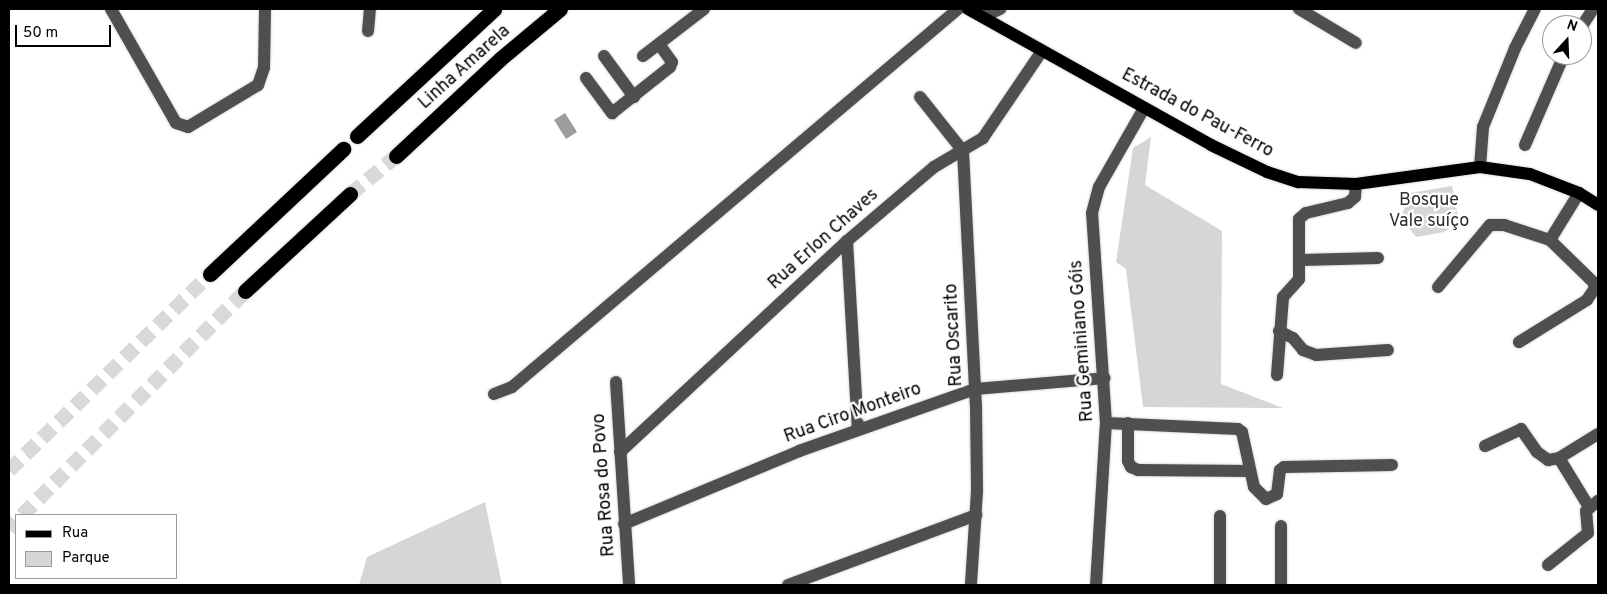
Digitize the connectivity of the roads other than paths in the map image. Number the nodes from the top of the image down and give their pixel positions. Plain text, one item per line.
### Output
1 (112, 9) edge
2 (265, 9) edge
3 (370, 9) edge
4 (494, 9) edge
5 (560, 9) edge
6 (704, 9) edge
7 (958, 9) edge
8 (968, 9) edge
9 (1000, 9) edge
10 (1299, 9) edge
11 (1535, 9) edge
12 (983, 17) junction
13 (368, 31) dead end
14 (659, 44) junction
15 (1356, 44) dead end
16 (1042, 51) junction
17 (604, 56) dead end
18 (643, 56) dead end
19 (1560, 65) edge
20 (586, 78) dead end
21 (634, 97) junction
22 (920, 97) dead end
23 (1144, 108) junction
24 (357, 136) dead end
25 (1525, 145) dead end
26 (343, 149) dead end
27 (963, 151) junction
28 (396, 156) tunnel mouth
29 (1480, 167) junction
30 (1356, 184) junction
31 (1579, 193) junction
32 (350, 194) tunnel mouth
33 (1598, 205) edge
34 (1550, 240) junction
35 (847, 241) junction
36 (1378, 258) dead end
37 (1301, 260) junction
38 (210, 274) tunnel mouth
39 (1438, 287) dead end
40 (245, 291) tunnel mouth
41 (1279, 331) junction
42 (1519, 342) dead end
43 (1388, 350) dead end
44 (1278, 376) dead end
45 (1105, 378) junction
46 (616, 382) dead end
47 (975, 389) junction
48 (494, 394) dead end
49 (1106, 423) junction
50 (1128, 423) junction
51 (858, 430) junction
52 (1598, 434) edge
53 (1485, 446) dead end
54 (620, 452) junction
55 (1559, 458) junction
56 (1392, 465) dead end
57 (1250, 471) junction
58 (1594, 504) edge
59 (976, 515) junction
60 (1220, 516) dead end
61 (624, 524) junction
62 (1281, 526) dead end
63 (1548, 566) dead end
64 (629, 585) edge
65 (788, 585) edge
66 (971, 585) edge
67 (1096, 585) edge
68 (1220, 585) edge
69 (1281, 585) edge

1 - 2 street
3 - 13 street
4 - 24 highway, Linha Amarela
5 - 28 highway, Linha Amarela
6 - 14 street
7 - 48 street
8 - 12 main road, Estrada do Pau-Ferro
9 - 12 street
10 - 15 street
11 - 29 street
12 - 16 main road, Estrada do Pau-Ferro
14 - 18 street
14 - 21 street
16 - 23 main road, Estrada do Pau-Ferro
16 - 27 street, Rua Erlon Chaves
17 - 21 street
19 - 25 street
20 - 21 street
22 - 27 street
23 - 30 main road, Estrada do Pau-Ferro
23 - 45 street, Rua Geminiano Góis
26 - 38 highway
27 - 35 street, Rua Erlon Chaves
27 - 47 street, Rua Oscarito
29 - 30 main road, Estrada do Pau-Ferro
29 - 31 main road, Estrada do Pau-Ferro
30 - 37 street
31 - 33 main road, Estrada do Pau-Ferro
31 - 34 street
32 - 40 highway
34 - 39 street
34 - 42 street
35 - 51 street
35 - 54 street, Rua Erlon Chaves
36 - 37 street
37 - 41 street
41 - 43 street
41 - 44 street
45 - 47 street, Rua Ciro Monteiro
45 - 49 street, Rua Geminiano Góis
46 - 54 street, Rua Rosa do Povo
47 - 51 street, Rua Ciro Monteiro
47 - 59 street, Rua Oscarito
49 - 50 street
49 - 67 street, Rua Geminiano Góis
50 - 57 street
50 - 57 street
51 - 61 street, Rua Ciro Monteiro
52 - 55 street
53 - 55 street
54 - 61 street, Rua Rosa do Povo
55 - 58 street
56 - 57 street
58 - 63 street
59 - 65 street
59 - 66 street, Rua Oscarito
60 - 68 street
61 - 64 street, Rua Rosa do Povo
62 - 69 street

